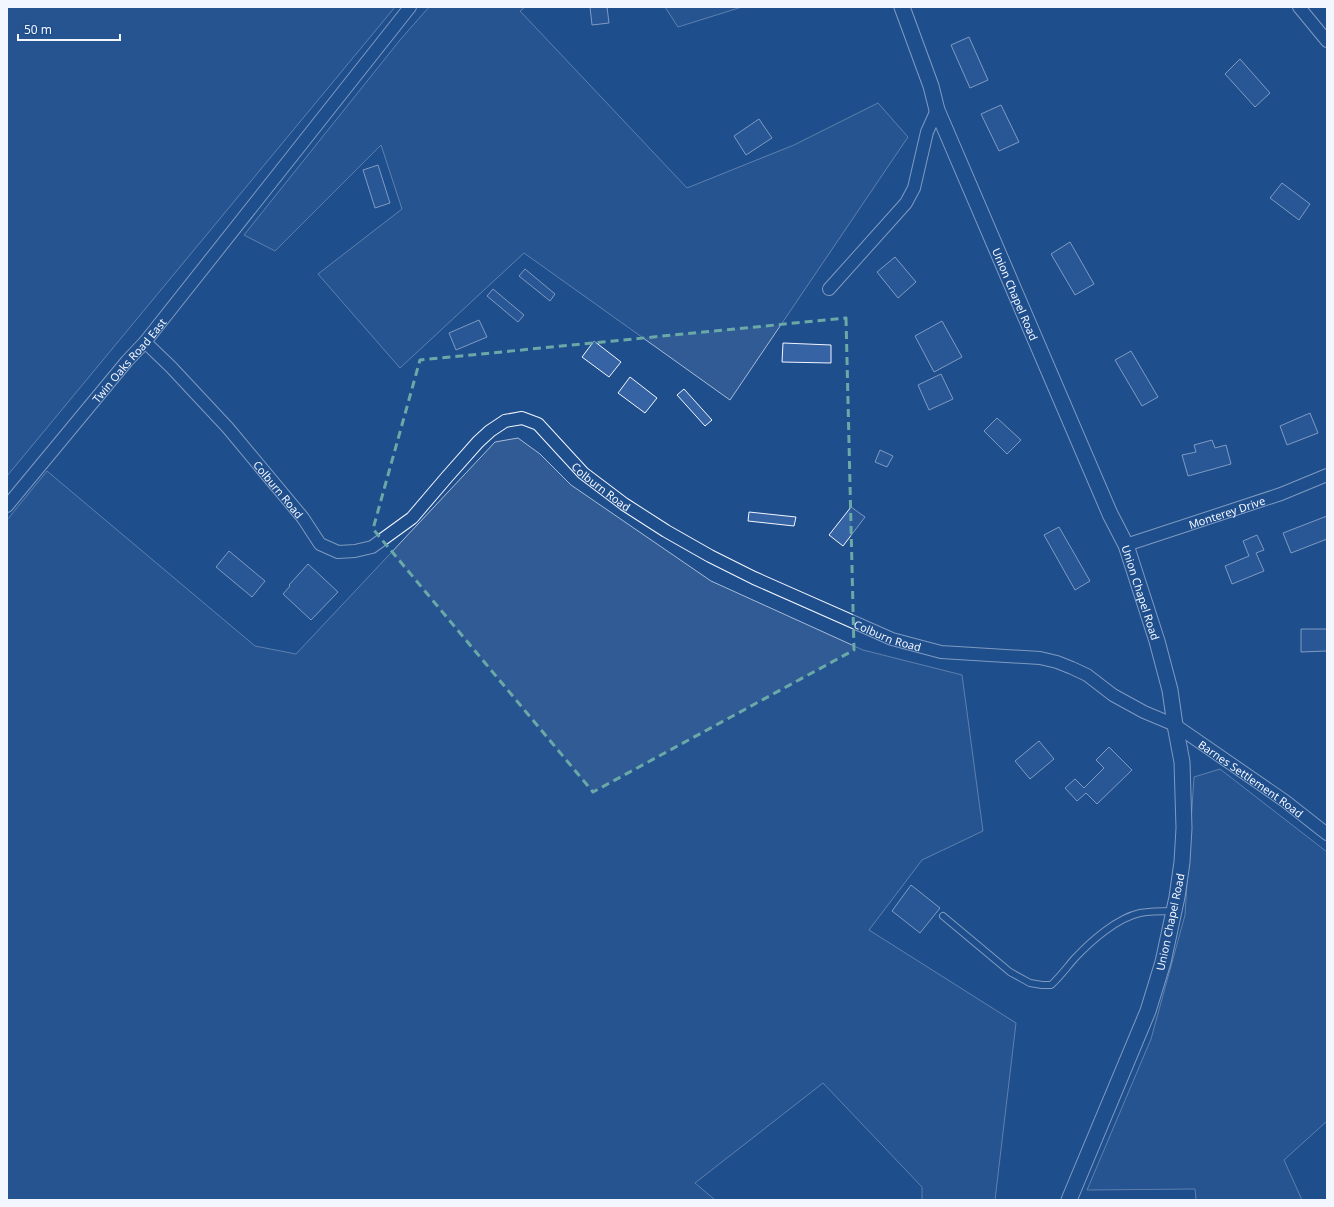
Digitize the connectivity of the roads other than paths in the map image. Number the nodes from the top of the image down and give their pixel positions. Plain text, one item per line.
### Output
1 (410, 7) edge
2 (902, 7) edge
3 (1299, 7) edge
4 (1327, 41) edge
5 (937, 110) junction
6 (829, 289) dead end
7 (145, 342) junction
8 (1327, 475) edge
9 (7, 506) edge
10 (1126, 545) junction
11 (1174, 725) junction
12 (1327, 834) edge
13 (1174, 911) junction
14 (943, 916) dead end
15 (1069, 1200) edge

1 - 7 street, Twin Oaks Road East
2 - 5 street, Union Chapel Road
3 - 4 street
5 - 6 street
5 - 10 street, Union Chapel Road
7 - 9 street, Twin Oaks Road East
7 - 11 street, Colburn Road
8 - 10 street, Monterey Drive
10 - 11 street, Union Chapel Road
11 - 12 street, Barnes Settlement Road
11 - 13 street, Union Chapel Road
13 - 14 lane
13 - 15 street, Union Chapel Road

